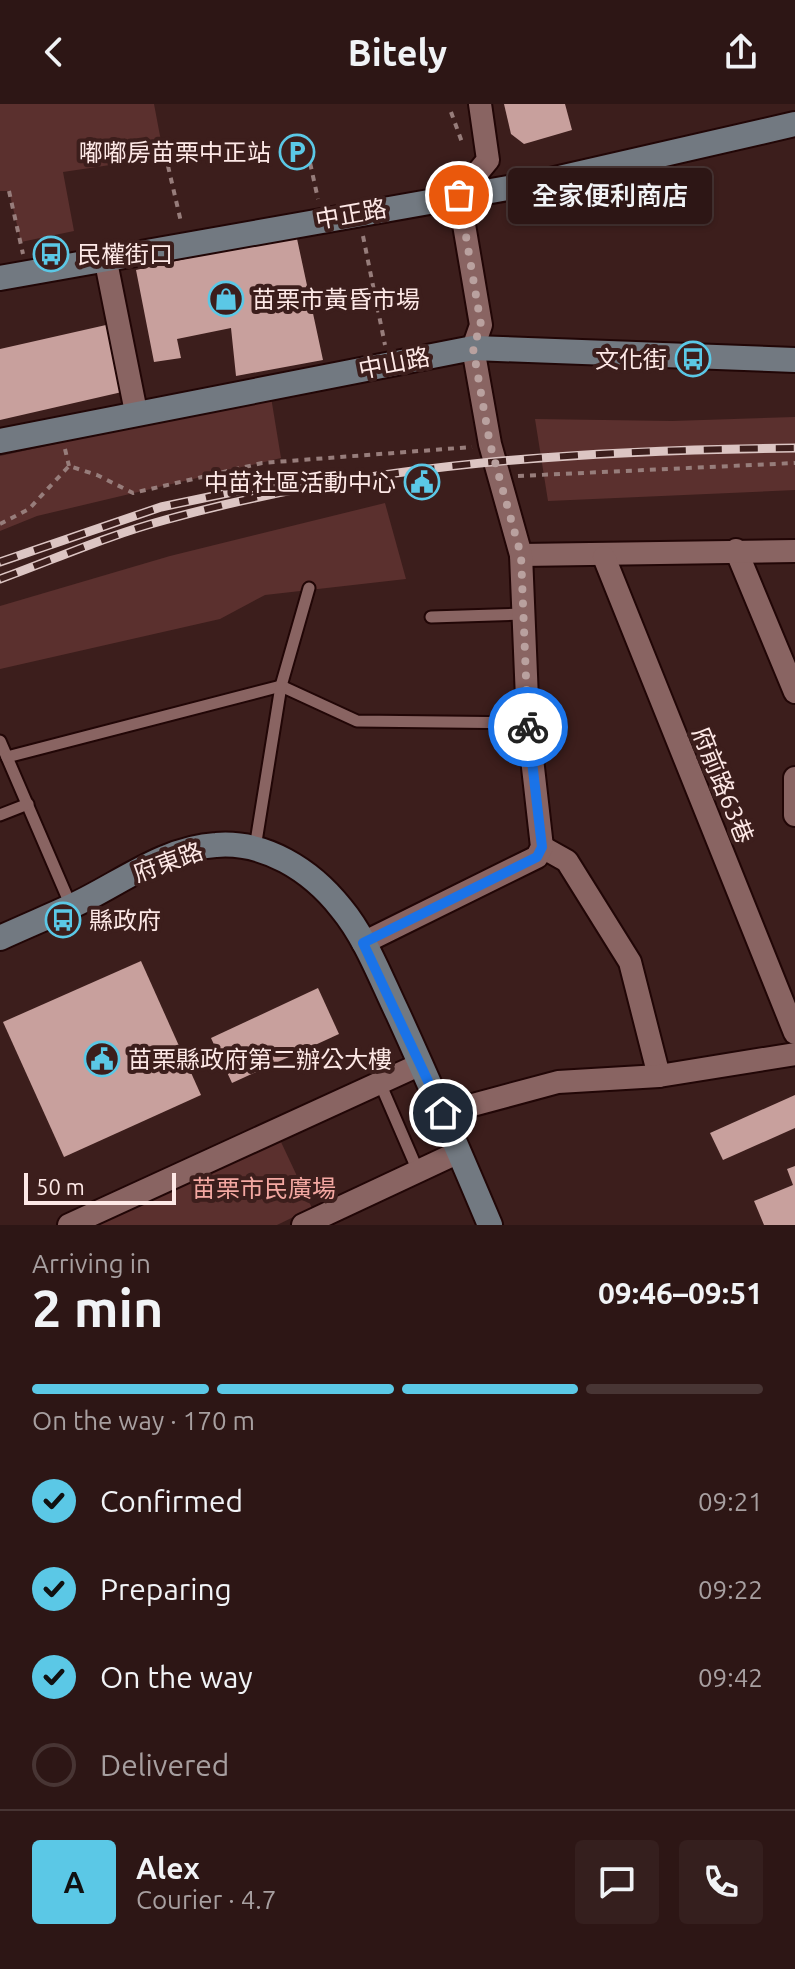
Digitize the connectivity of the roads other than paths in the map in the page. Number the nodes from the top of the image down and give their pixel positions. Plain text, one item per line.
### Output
1 (480, 104) edge
2 (795, 124) edge
3 (459, 195) junction
4 (105, 257) junction
5 (0, 278) edge
6 (473, 348) junction
7 (795, 360) edge
8 (136, 412) junction
9 (0, 441) edge
10 (736, 550) junction
11 (795, 551) edge
12 (521, 555) junction
13 (604, 557) junction
14 (309, 588) dead end
15 (522, 614) junction
16 (431, 617) dead end
17 (281, 686) junction
18 (795, 692) edge
19 (528, 723) junction
20 (0, 741) edge
21 (7, 757) junction
22 (795, 778) edge
23 (28, 804) junction
24 (0, 815) edge
25 (795, 815) edge
26 (542, 847) junction
27 (255, 848) junction
28 (71, 906) junction
29 (0, 938) edge
30 (363, 943) junction
31 (795, 1033) edge
32 (795, 1054) edge
33 (421, 1064) junction
34 (659, 1076) junction
35 (380, 1083) junction
36 (443, 1113) junction
37 (459, 1152) junction
38 (418, 1171) junction
39 (69, 1225) edge
40 (303, 1225) edge
41 (490, 1225) edge

1 - 3 street
2 - 3 street, 中正路
3 - 4 street, 中正路
3 - 6 street
4 - 5 street, 中正路
4 - 8 street
6 - 7 street, 中山路
6 - 8 street, 中山路
6 - 12 street
8 - 9 street, 中山路
10 - 11 street
10 - 13 street
10 - 18 street
12 - 13 street
12 - 15 street
13 - 31 street, 府前路63巷
14 - 17 lane
15 - 16 lane
15 - 19 street
17 - 19 lane
17 - 21 lane
17 - 27 lane
19 - 26 street
20 - 21 lane
21 - 23 lane
22 - 25 street
23 - 24 lane
23 - 28 lane
26 - 30 street
26 - 34 street
27 - 28 street, 府東路
27 - 30 street, 府東路
28 - 29 street, 府東路
30 - 33 street, 府東路
32 - 34 street
33 - 35 street
33 - 36 street, 府東路
34 - 36 street
35 - 38 lane
35 - 39 street
36 - 37 street, 府東路
37 - 38 street
37 - 41 street, 府東路
38 - 40 street

